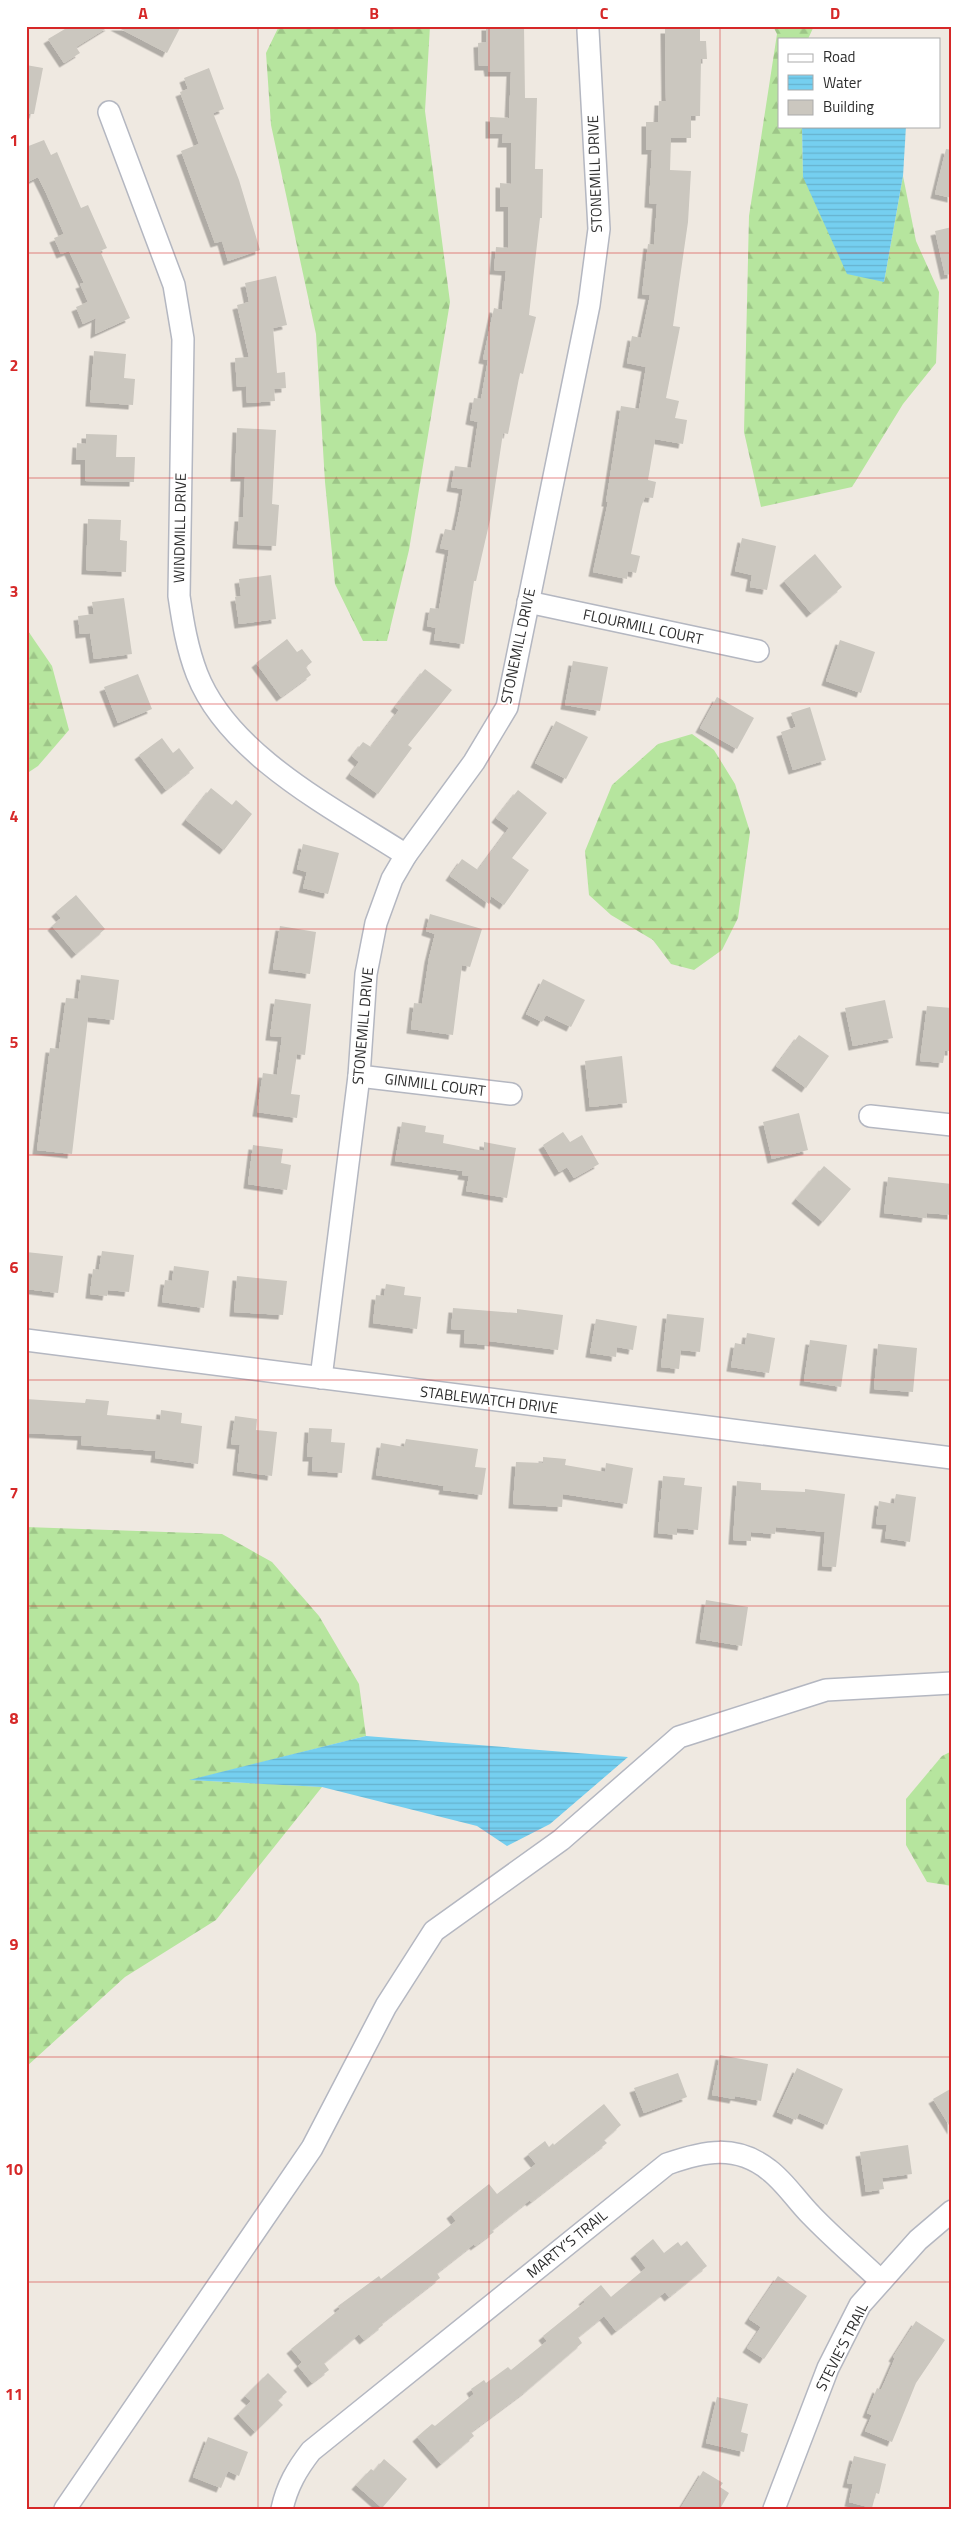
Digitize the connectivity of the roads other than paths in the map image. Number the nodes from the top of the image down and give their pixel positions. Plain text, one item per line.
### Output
1 (588, 30) dead end
2 (109, 112) dead end
3 (528, 602) junction
4 (758, 652) dead end
5 (406, 856) junction
6 (359, 1076) junction
7 (512, 1094) dead end
8 (870, 1116) dead end
9 (952, 1125) edge
10 (26, 1340) edge
11 (321, 1378) junction
12 (952, 1458) edge
13 (952, 1683) edge
14 (952, 2211) edge
15 (881, 2281) junction
16 (65, 2509) edge
17 (282, 2509) edge
18 (774, 2509) edge

1 - 3 street, STONEMILL DRIVE
2 - 5 street, WINDMILL DRIVE
3 - 4 street, FLOURMILL COURT
3 - 5 street, STONEMILL DRIVE
5 - 6 street, STONEMILL DRIVE
6 - 7 street, GINMILL COURT
6 - 11 street, STONEMILL DRIVE
8 - 9 street
10 - 11 street, STABLEWATCH DRIVE
11 - 12 street, STABLEWATCH DRIVE
13 - 16 street
14 - 15 street, STEVIE’S TRAIL
15 - 17 street, MARTY’S TRAIL
15 - 18 street, STEVIE’S TRAIL

